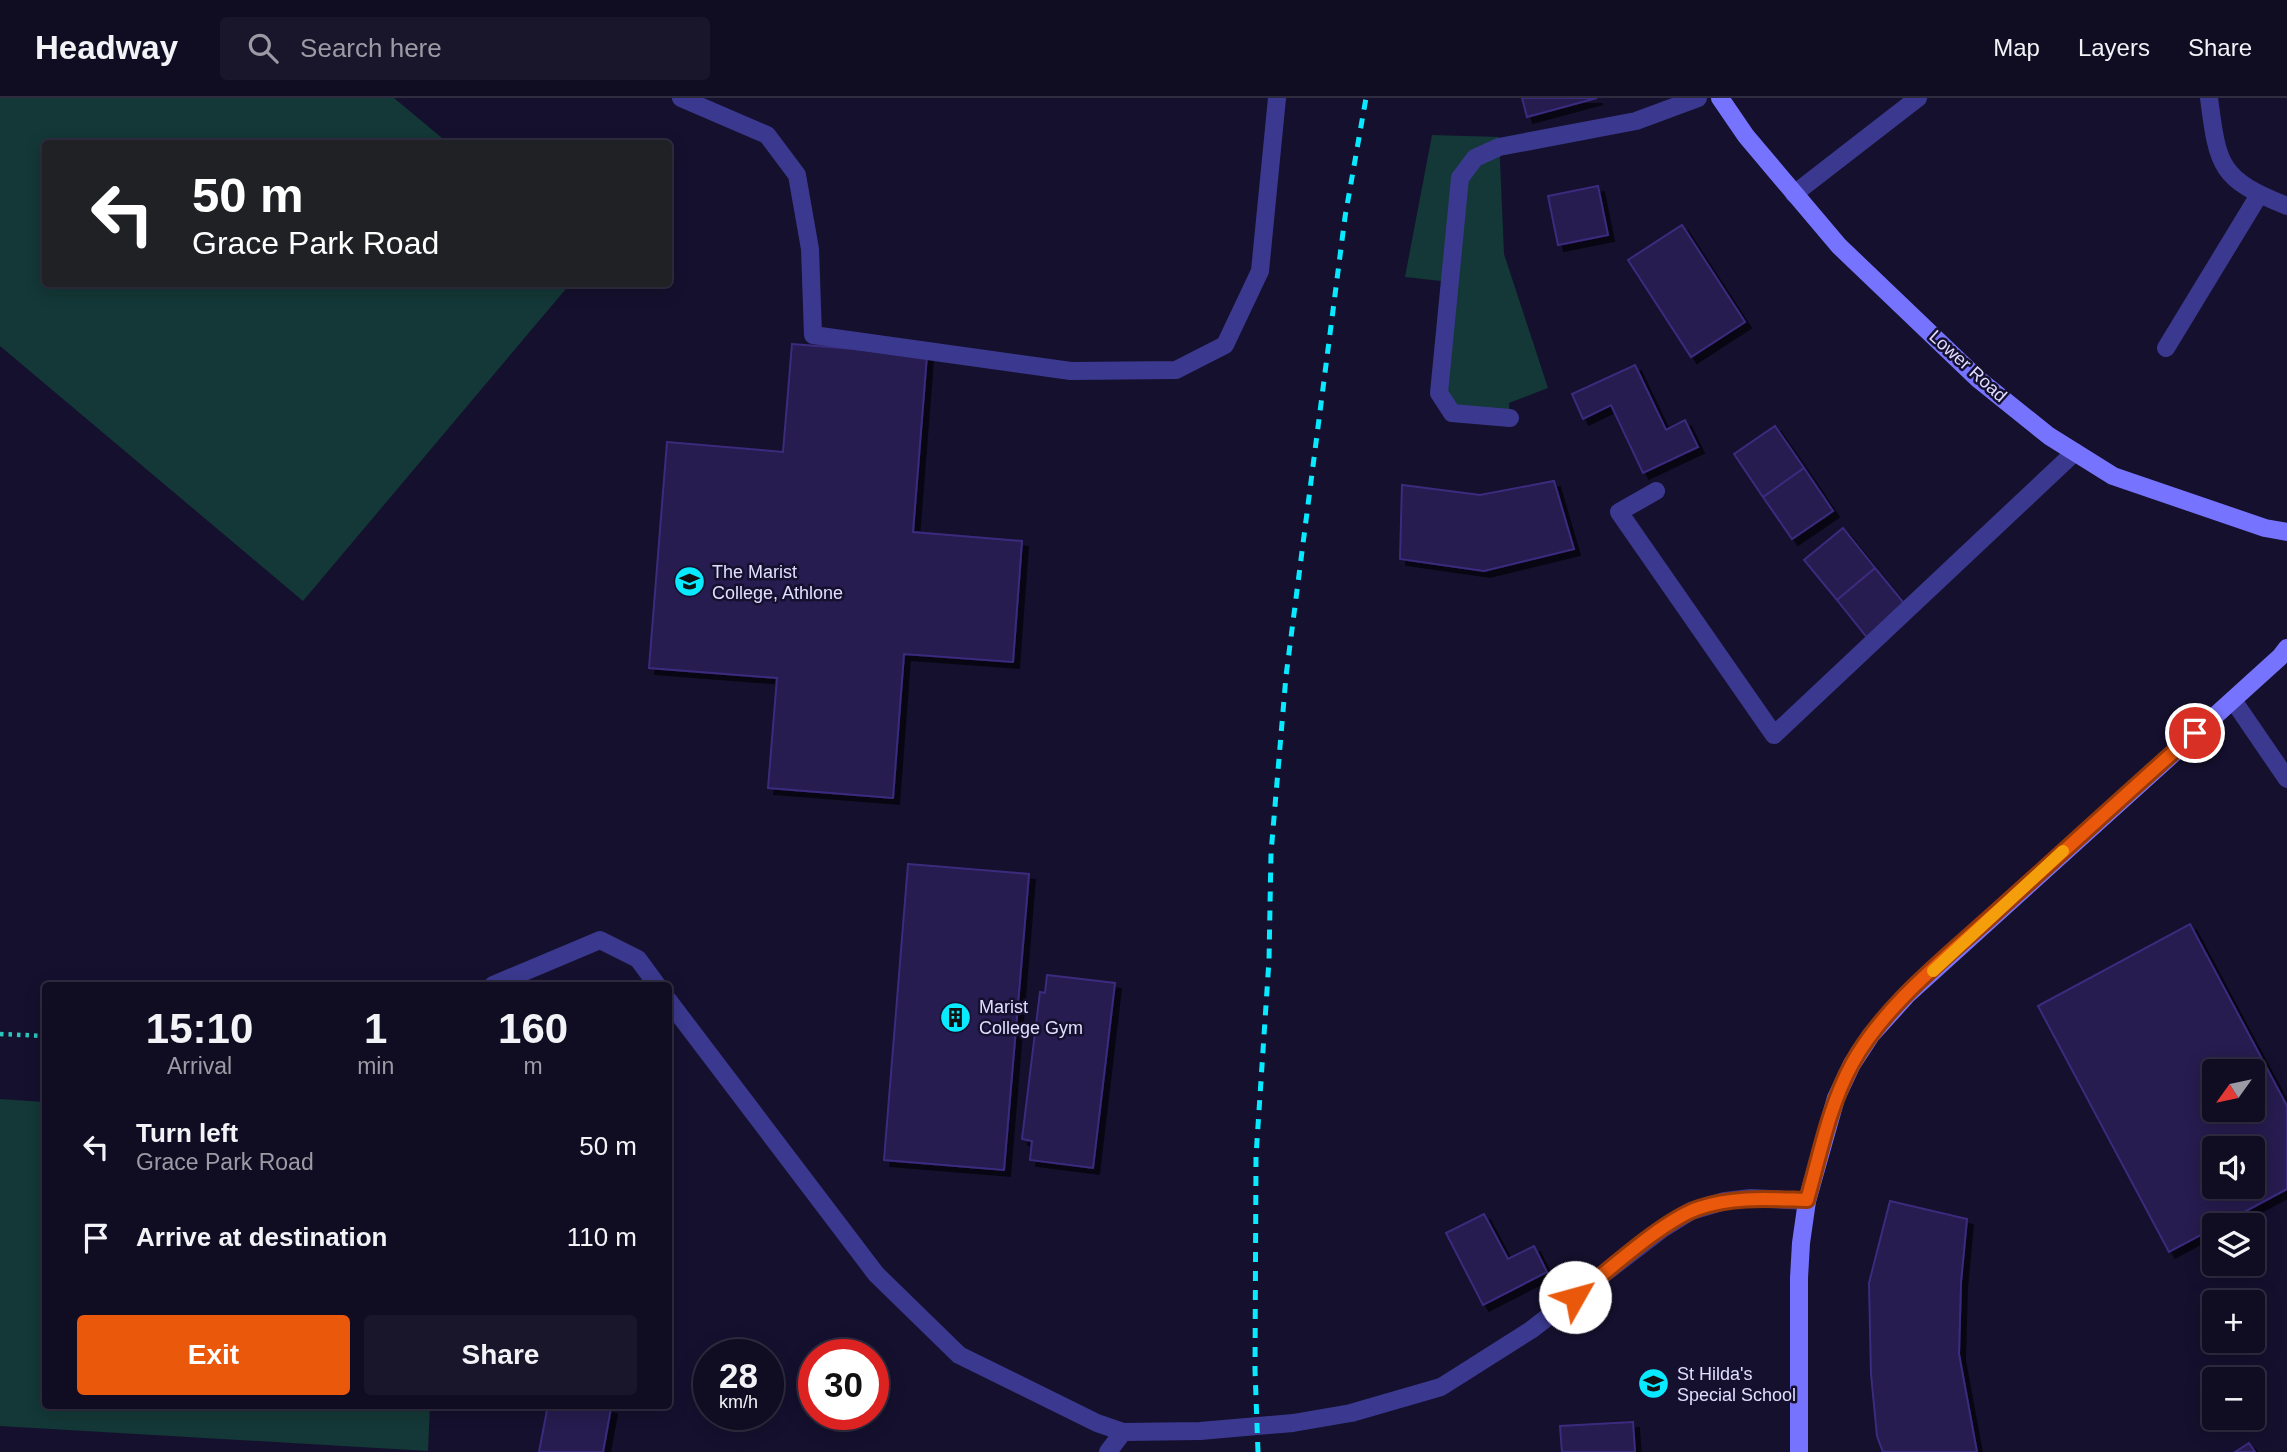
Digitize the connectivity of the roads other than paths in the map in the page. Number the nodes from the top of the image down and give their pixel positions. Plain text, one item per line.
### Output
1 (681, 98) edge
2 (1277, 98) edge
3 (1698, 98) edge
4 (1720, 98) edge
5 (1919, 98) edge
6 (2209, 98) edge
7 (1794, 194) junction
8 (2259, 195) junction
9 (2287, 206) edge
10 (2166, 348) dead end
11 (1510, 418) dead end
12 (2075, 452) junction
13 (1656, 491) dead end
14 (2287, 532) edge
15 (2287, 648) edge
16 (2233, 700) junction
17 (2287, 779) edge
18 (500, 982) edge
19 (655, 982) edge
20 (672, 1005) edge
21 (1807, 1200) junction
22 (1123, 1432) junction
23 (1108, 1452) edge
24 (1799, 1452) edge

1 - 2 street
3 - 11 street
4 - 7 street, Lower Road
5 - 7 street
6 - 8 street
7 - 12 street, Lower Road
8 - 9 street
8 - 10 street
12 - 13 street
12 - 14 street, Lower Road
15 - 16 street
16 - 17 street
16 - 21 street
18 - 19 street
20 - 22 street
21 - 22 street
21 - 24 street
22 - 23 street

